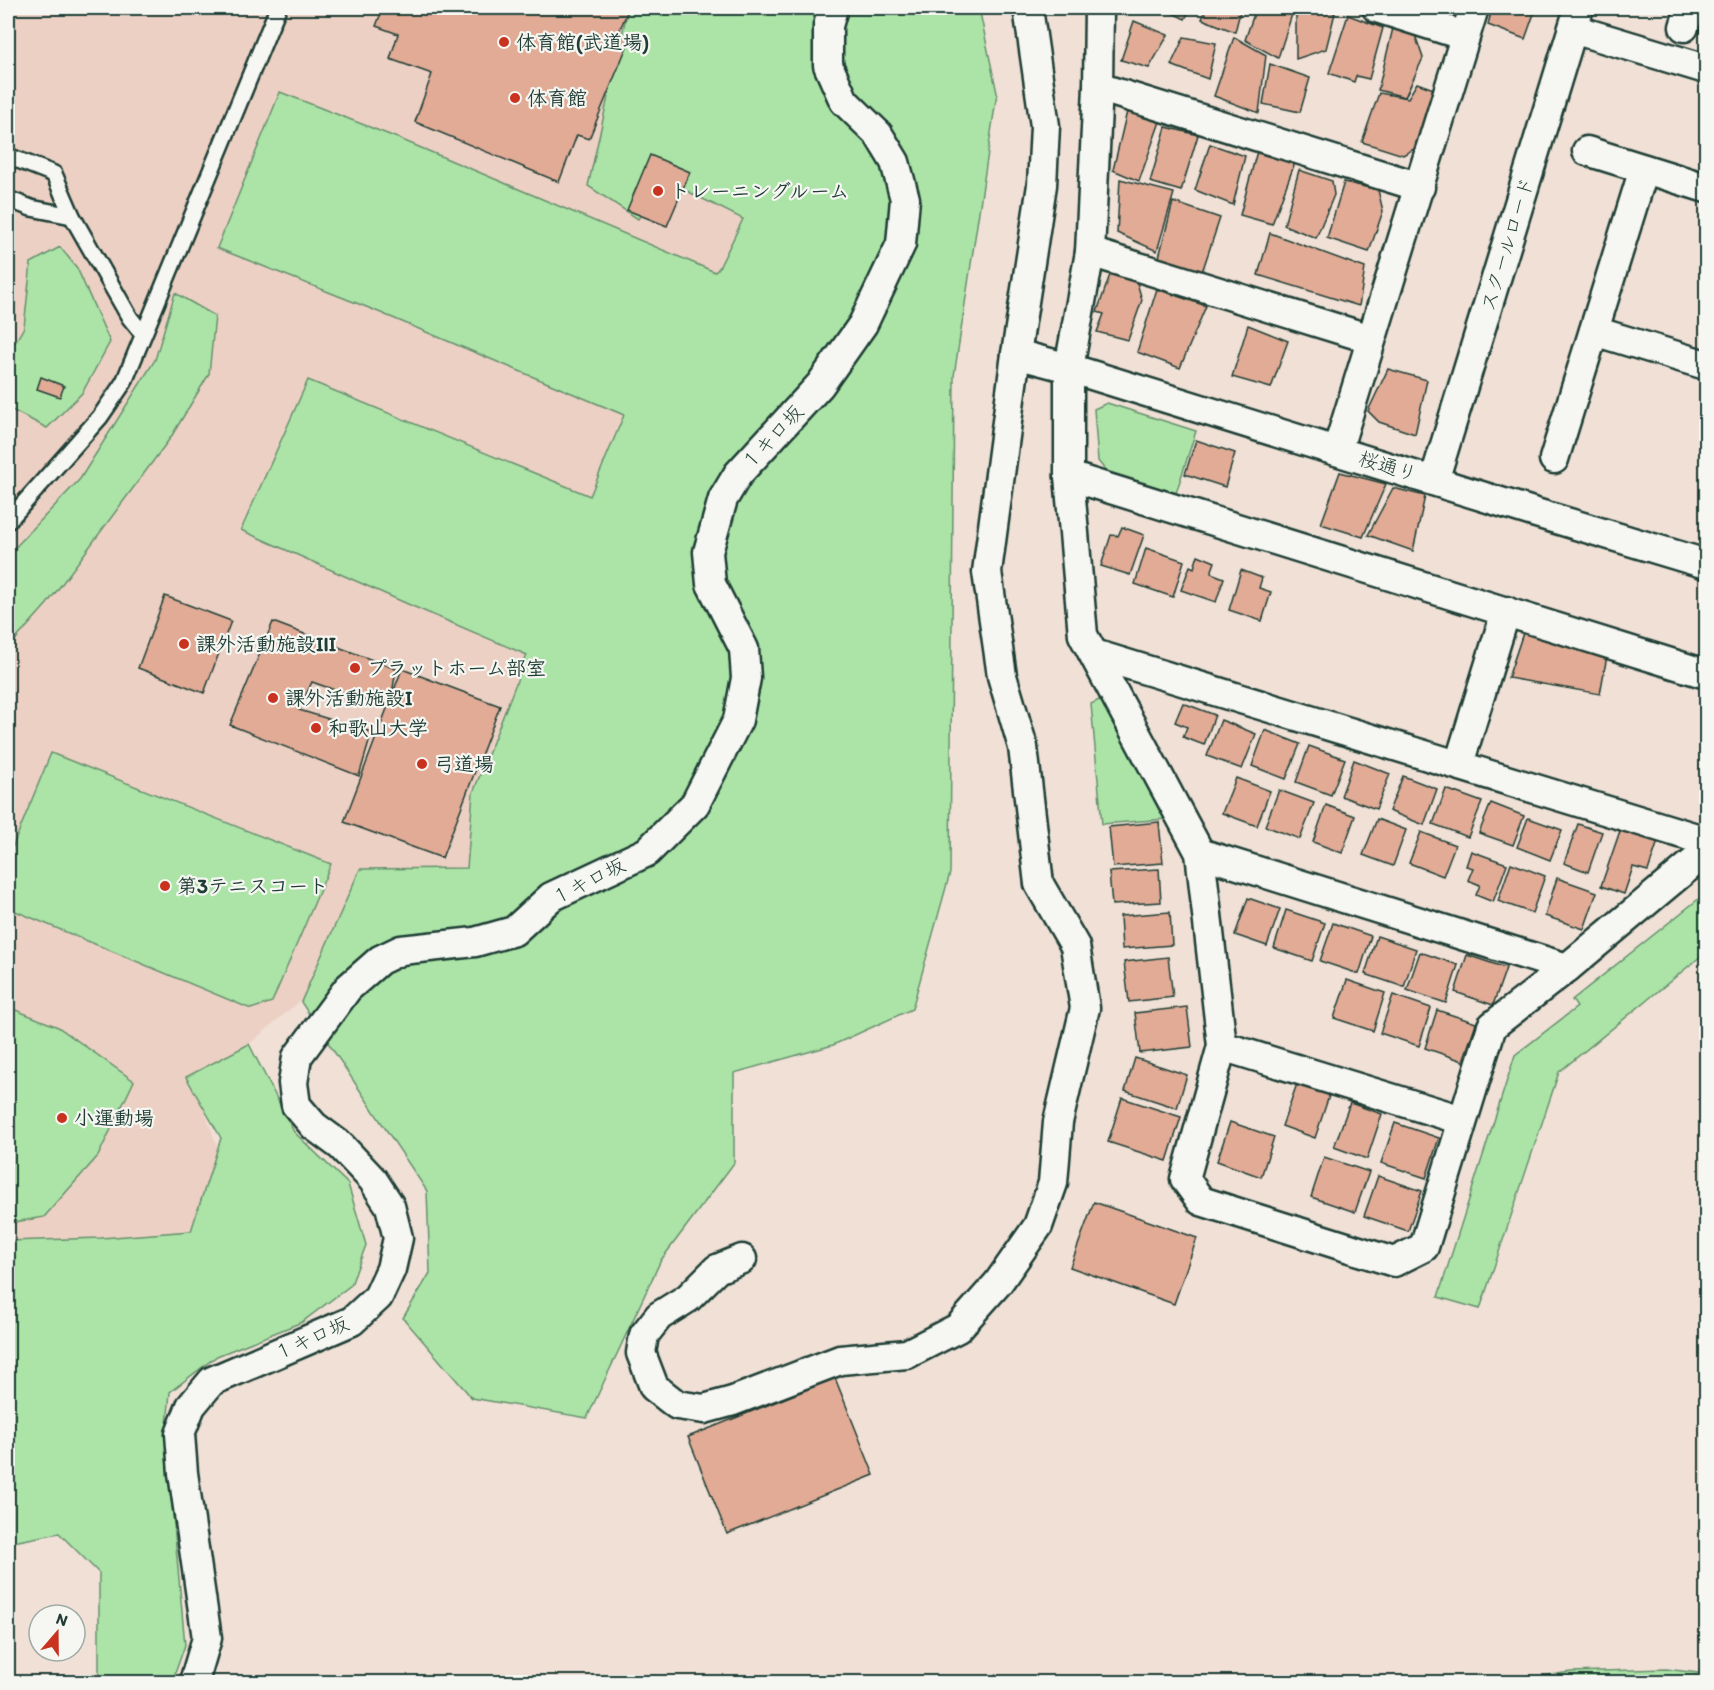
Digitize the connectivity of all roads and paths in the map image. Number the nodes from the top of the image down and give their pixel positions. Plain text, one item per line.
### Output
1 (278, 8) edge
2 (833, 8) edge
3 (1028, 8) edge
4 (1099, 8) edge
5 (1377, 8) edge
6 (1474, 8) edge
7 (1576, 18) edge
8 (1466, 36) junction
9 (1707, 69) edge
10 (1098, 87) junction
11 (1587, 151) dead end
12 (8, 156) edge
13 (1644, 169) junction
14 (1420, 187) junction
15 (1707, 188) edge
16 (8, 199) edge
17 (72, 216) junction
18 (1090, 252) junction
19 (1594, 331) junction
20 (143, 334) junction
21 (1371, 339) junction
22 (1016, 354) junction
23 (1707, 364) edge
24 (1069, 368) junction
25 (1337, 451) junction
26 (1554, 459) dead end
27 (1069, 476) junction
28 (1434, 481) junction
29 (8, 521) edge
30 (1707, 564) edge
31 (1506, 611) junction
32 (1094, 654) junction
33 (1707, 674) edge
34 (1459, 764) junction
35 (1707, 841) edge
36 (1707, 852) edge
37 (1200, 853) junction
38 (1567, 968) junction
39 (1222, 1046) junction
40 (1462, 1120) junction
41 (742, 1259) dead end
42 (194, 1683) edge

1 - 20 lane
2 - 42 street, １キロ坂
3 - 22 street
4 - 10 street
5 - 8 street
6 - 8 street
7 - 9 street
7 - 28 street, スクールロード
8 - 14 street
10 - 14 street
10 - 18 street
11 - 13 street
12 - 17 lane
13 - 15 street
13 - 19 street
14 - 21 street
16 - 17 lane
17 - 20 lane
18 - 21 street
18 - 24 street
19 - 23 street
19 - 26 street
20 - 29 lane
21 - 25 street
22 - 24 street, 桜通り
22 - 41 street
24 - 25 street, 桜通り
24 - 27 street
25 - 28 street, 桜通り
27 - 31 street
27 - 32 street
28 - 30 street, 桜通り
31 - 33 street
31 - 34 street
32 - 34 street
32 - 37 street
34 - 35 street
36 - 38 street
37 - 38 street
37 - 39 street
38 - 40 street
39 - 40 street
39 - 40 street

